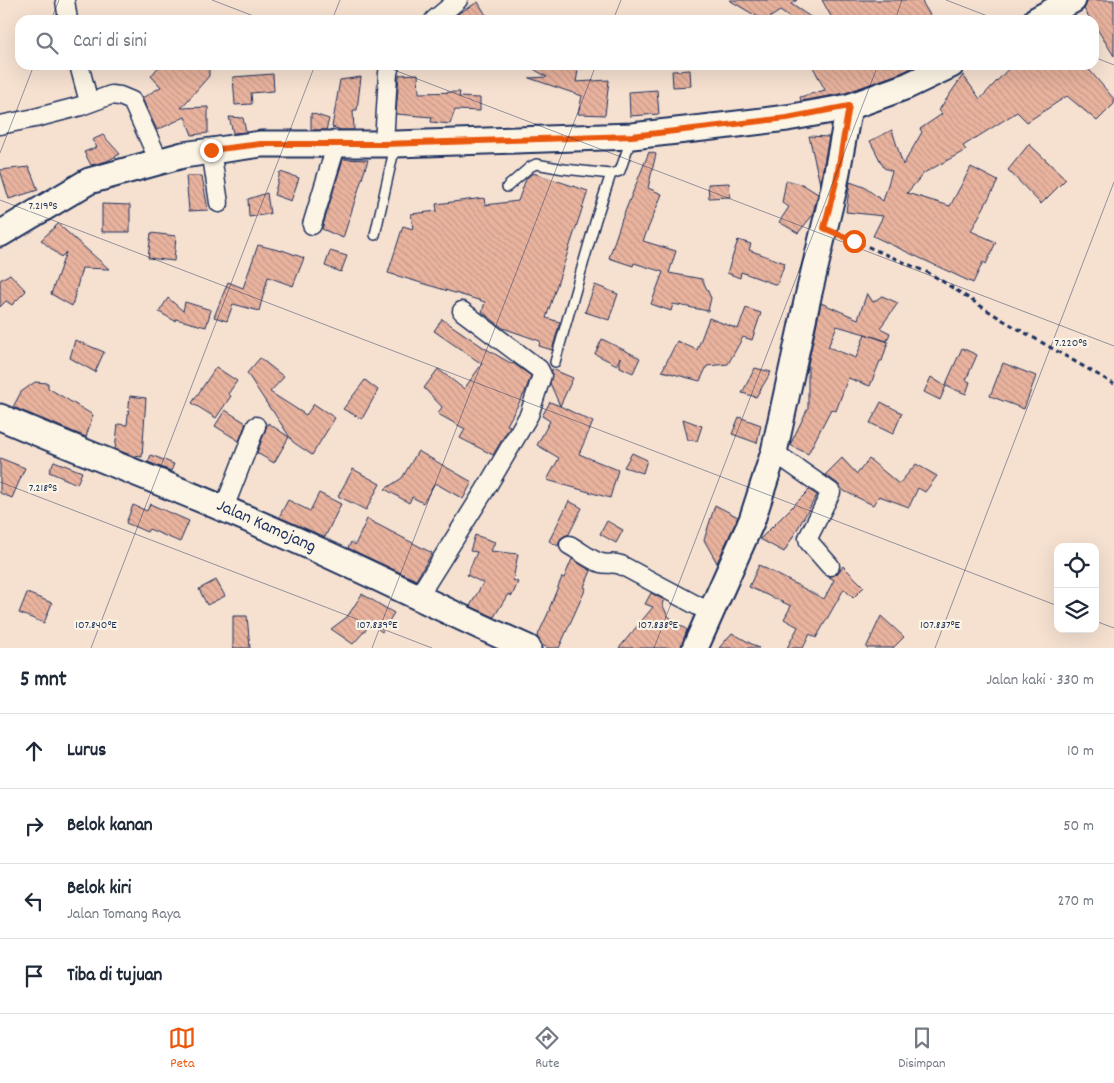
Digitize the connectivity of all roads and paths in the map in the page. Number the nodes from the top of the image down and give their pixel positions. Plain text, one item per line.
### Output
1 (66, 0) edge
2 (458, 0) edge
3 (1073, 0) edge
4 (68, 15) edge
5 (440, 15) edge
6 (1045, 15) edge
7 (80, 70) edge
8 (389, 70) edge
9 (941, 70) edge
10 (89, 102) junction
11 (849, 106) junction
12 (0, 125) edge
13 (630, 136) junction
14 (337, 144) junction
15 (390, 144) junction
16 (211, 150) junction
17 (159, 161) junction
18 (613, 173) junction
19 (507, 187) dead end
20 (219, 203) dead end
21 (312, 225) dead end
22 (824, 228) junction
23 (0, 234) edge
24 (375, 235) dead end
25 (462, 311) dead end
26 (555, 362) dead end
27 (1114, 384) edge
28 (0, 417) edge
29 (256, 426) dead end
30 (774, 452) junction
31 (224, 508) junction
32 (569, 545) dead end
33 (830, 566) dead end
34 (418, 598) junction
35 (712, 613) junction
36 (528, 648) edge
37 (695, 648) edge

1 - 4 street
2 - 5 street
3 - 6 main road
7 - 10 street
8 - 15 street
9 - 11 main road
10 - 12 street
10 - 17 street
11 - 13 main road
11 - 22 main road
13 - 15 main road
13 - 18 lane
14 - 15 main road
14 - 16 main road
14 - 21 street
15 - 24 lane
16 - 17 main road
16 - 20 street
17 - 23 main road
18 - 19 lane
18 - 26 lane
22 - 27 path
22 - 30 main road
25 - 34 street
28 - 31 main road, Jalan Kamojang
29 - 31 street
30 - 33 street
30 - 35 main road
31 - 34 main road, Jalan Kamojang
32 - 35 street
34 - 36 main road, Jalan Kamojang
35 - 37 main road

